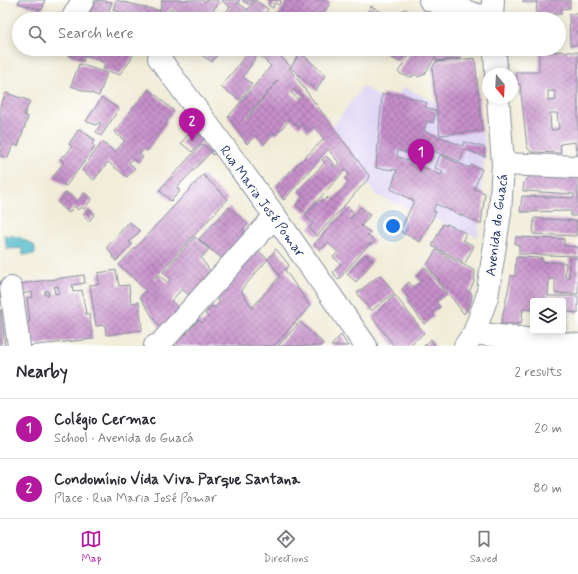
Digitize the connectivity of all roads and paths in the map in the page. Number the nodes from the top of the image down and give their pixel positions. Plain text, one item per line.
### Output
1 (430, 0) edge
2 (493, 0) edge
3 (469, 12) edge
4 (492, 12) edge
5 (495, 56) edge
6 (158, 58) dead end
7 (496, 68) edge
8 (498, 104) edge
9 (503, 164) junction
10 (578, 167) edge
11 (275, 216) junction
12 (11, 288) dead end
13 (469, 340) edge
14 (578, 345) edge
15 (19, 346) edge
16 (157, 346) edge
17 (366, 346) edge

1 - 3 street
2 - 4 street
5 - 7 street
6 - 11 street, Rua Maria José Pomar
8 - 9 street, Avenida do Guacá
9 - 10 street
9 - 13 street, Avenida do Guacá
11 - 16 street
11 - 17 street, Rua Maria José Pomar
12 - 15 street
13 - 14 street

